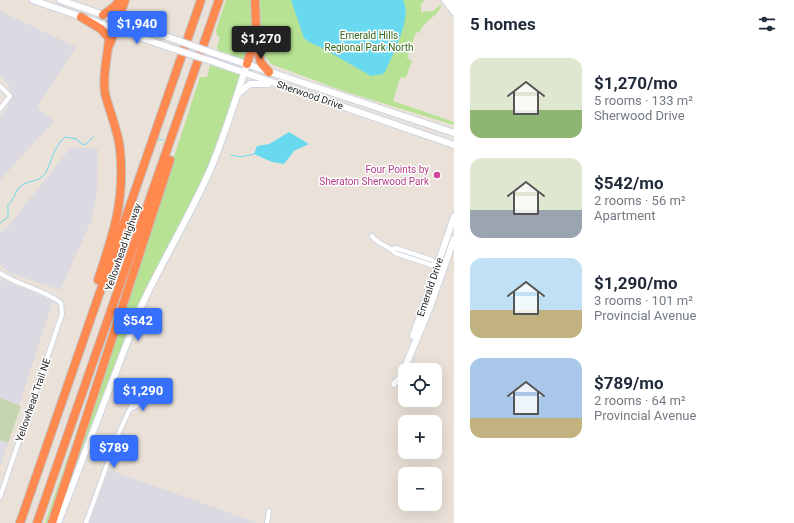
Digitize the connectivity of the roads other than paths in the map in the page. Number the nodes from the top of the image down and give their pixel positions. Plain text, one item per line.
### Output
1 (33, 0) edge
2 (60, 0) edge
3 (120, 0) edge
4 (126, 0) edge
5 (201, 0) edge
6 (219, 0) edge
7 (255, 0) edge
8 (445, 0) edge
9 (451, 0) edge
10 (454, 4) edge
11 (454, 12) edge
12 (103, 15) junction
13 (81, 17) junction
14 (117, 24) junction
15 (257, 24) junction
16 (108, 50) junction
17 (247, 64) junction
18 (269, 72) junction
19 (244, 73) junction
20 (0, 86) edge
21 (291, 89) junction
22 (236, 96) junction
23 (0, 109) edge
24 (174, 132) junction
25 (454, 133) edge
26 (453, 144) edge
27 (454, 217) edge
28 (372, 236) dead end
29 (454, 239) edge
30 (438, 265) junction
31 (444, 267) junction
32 (0, 273) edge
33 (85, 335) junction
34 (408, 357) junction
35 (394, 384) dead end
36 (130, 410) dead end
37 (0, 497) edge
38 (269, 511) dead end
39 (18, 523) edge
40 (37, 523) edge
41 (52, 523) edge
42 (58, 523) edge
43 (86, 523) edge
44 (267, 523) edge

1 - 13 main road
2 - 12 main road
3 - 12 highway
4 - 14 highway
5 - 33 highway, Yellowhead Highway
6 - 24 highway, Yellowhead Highway
7 - 15 highway
8 - 11 main road
9 - 10 main road
12 - 14 main road
13 - 14 main road
13 - 16 highway
14 - 16 highway
14 - 17 main road, Sherwood Drive, bridge
14 - 19 main road, Sherwood Drive, bridge
15 - 17 highway
15 - 18 highway
16 - 33 highway
17 - 18 main road, Sherwood Drive
17 - 19 main road
18 - 25 main road, Sherwood Drive
19 - 21 main road, Sherwood Drive
19 - 22 main road
20 - 23 street
21 - 22 main road
21 - 26 main road, Sherwood Drive
22 - 42 main road
24 - 40 highway, Yellowhead Highway
24 - 41 highway
27 - 30 main road, Emerald Drive
28 - 30 street
29 - 31 main road, Emerald Drive
30 - 31 street
30 - 34 main road, Emerald Drive
31 - 34 main road, Emerald Drive
32 - 37 street, Yellowhead Trail NE
33 - 39 highway, Yellowhead Highway
34 - 35 main road, Emerald Drive
36 - 43 street
38 - 44 street

